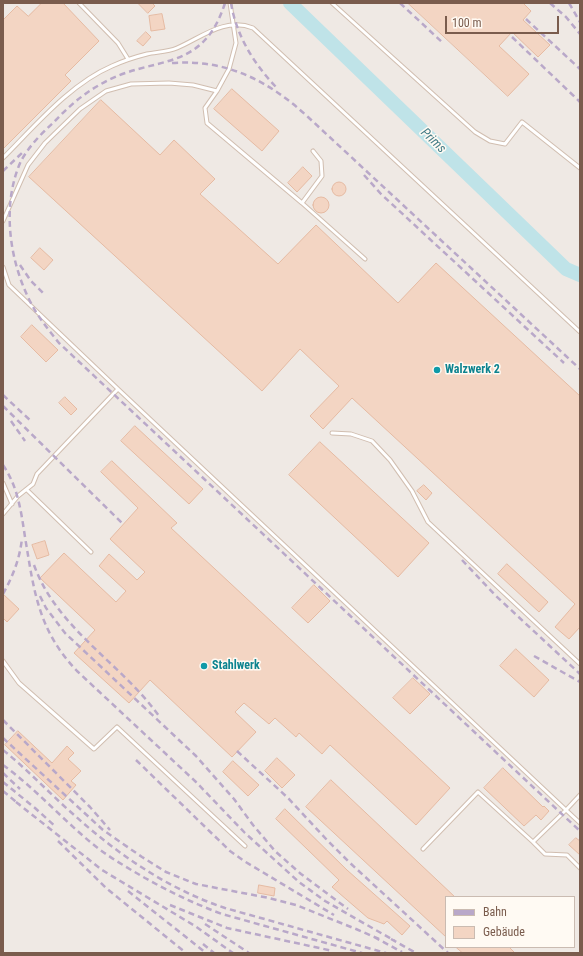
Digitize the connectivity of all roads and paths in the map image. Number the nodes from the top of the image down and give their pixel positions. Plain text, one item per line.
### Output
1 (79, 3) edge
2 (230, 3) edge
3 (332, 3) edge
4 (233, 24) junction
5 (128, 59) junction
6 (217, 91) junction
7 (313, 151) dead end
8 (3, 158) edge
9 (580, 168) edge
10 (302, 203) junction
11 (3, 222) edge
12 (365, 259) dead end
13 (3, 267) edge
14 (580, 332) edge
15 (118, 389) junction
16 (332, 433) dead end
17 (3, 483) edge
18 (27, 490) junction
19 (12, 504) junction
20 (3, 514) edge
21 (91, 552) dead end
22 (3, 661) edge
23 (580, 664) edge
24 (580, 795) edge
25 (566, 810) junction
26 (580, 823) edge
27 (534, 842) junction
28 (245, 846) dead end
29 (423, 849) dead end
30 (580, 868) edge

1 - 5 lane
2 - 4 lane
3 - 9 lane
4 - 5 lane
4 - 6 lane
4 - 14 lane
5 - 8 lane
6 - 10 lane
6 - 11 lane
7 - 10 lane
10 - 12 lane
13 - 15 lane
15 - 18 lane
15 - 25 lane
16 - 23 lane
17 - 19 lane
18 - 19 lane
18 - 21 lane
19 - 20 lane
22 - 28 lane
24 - 25 lane
25 - 26 lane
25 - 27 lane
27 - 29 lane
27 - 30 lane

